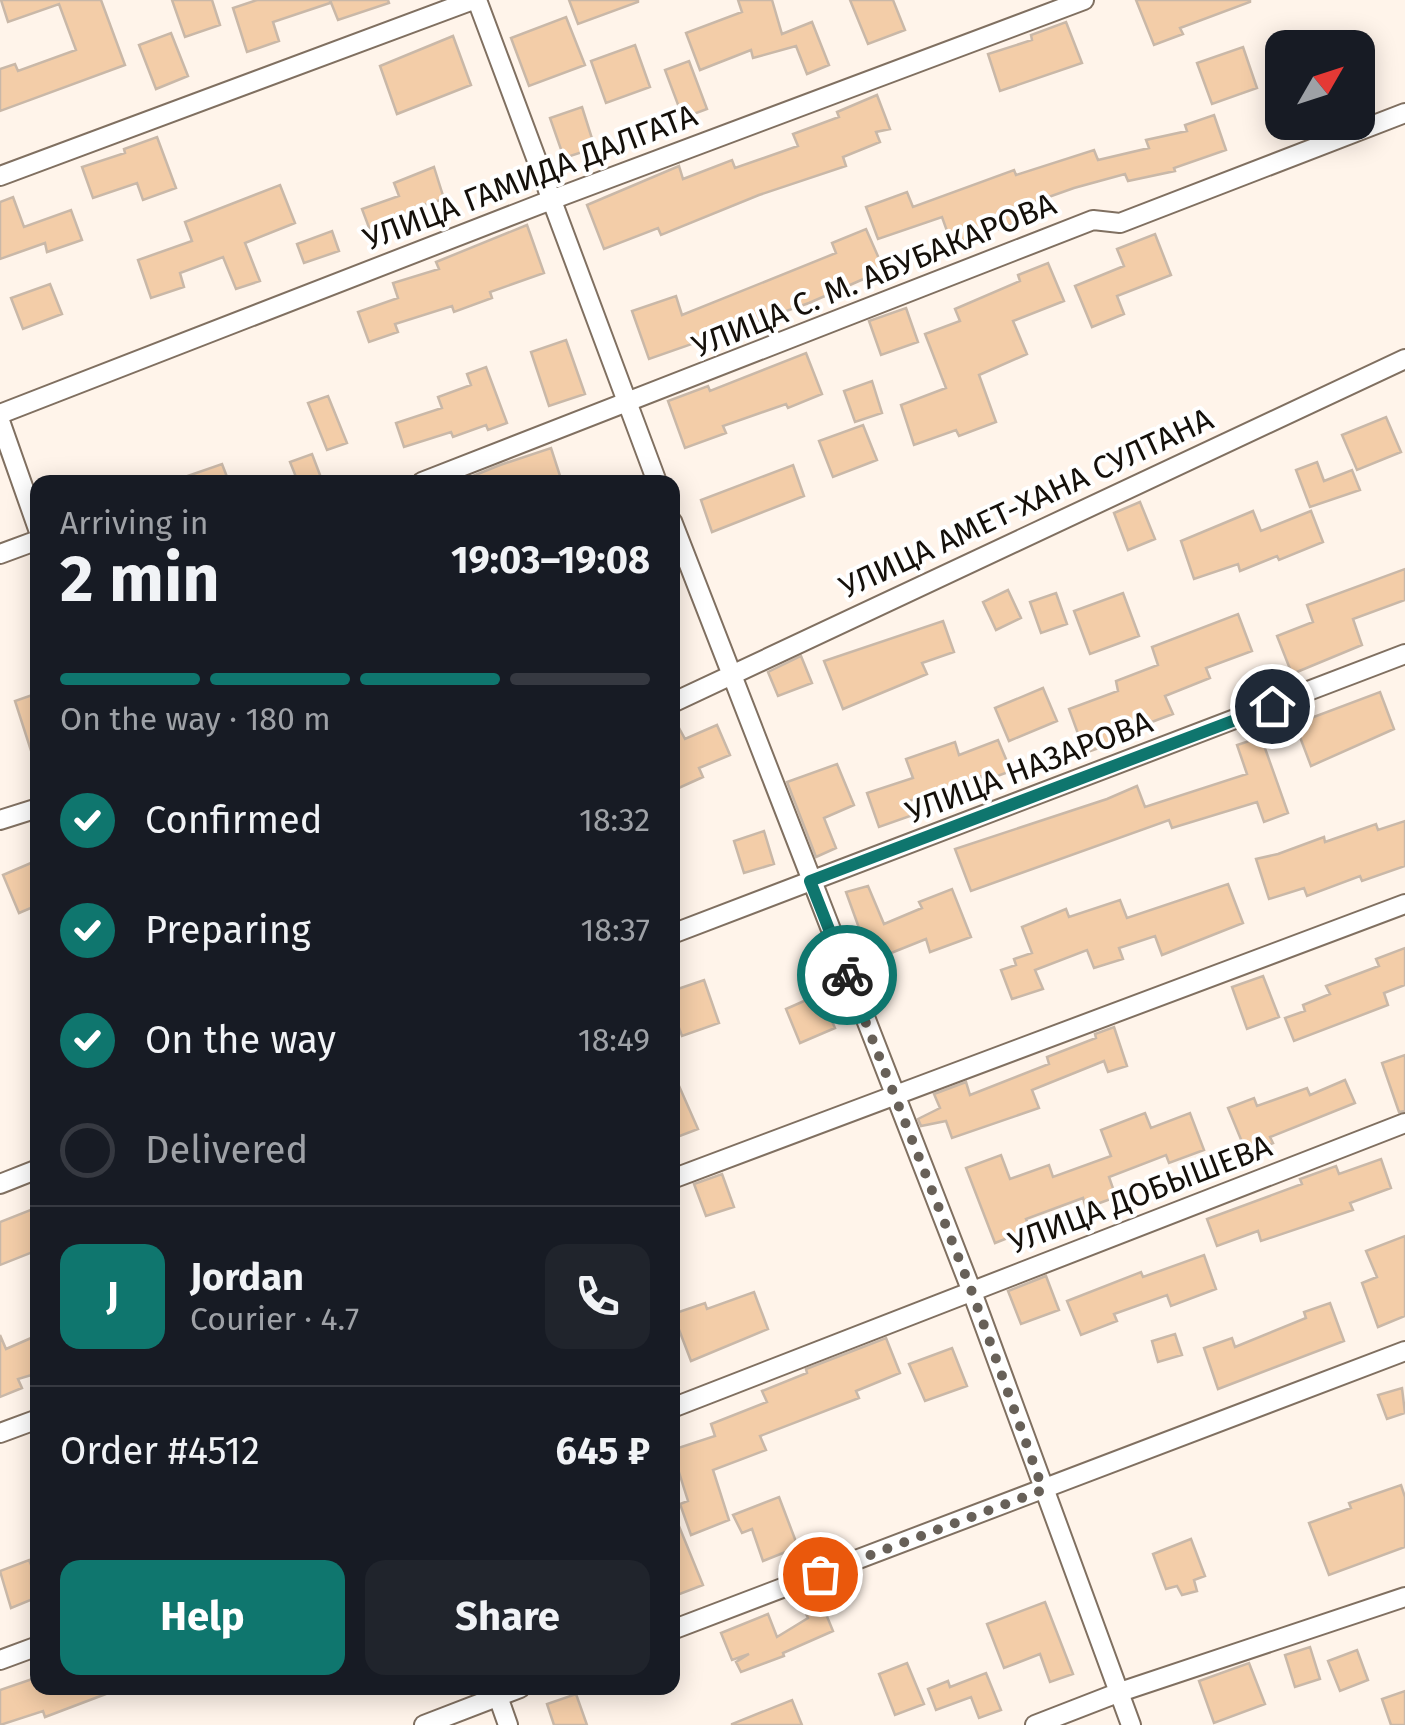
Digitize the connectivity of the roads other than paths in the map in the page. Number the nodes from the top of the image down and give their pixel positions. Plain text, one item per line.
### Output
1 (475, 0) edge
2 (1084, 0) edge
3 (1405, 114) edge
4 (0, 176) edge
5 (550, 200) junction
6 (1405, 360) edge
7 (626, 405) junction
8 (0, 418) edge
9 (441, 475) edge
10 (654, 475) edge
11 (30, 505) edge
12 (680, 541) edge
13 (30, 543) edge
14 (0, 554) edge
15 (1405, 654) edge
16 (733, 673) junction
17 (680, 699) edge
18 (30, 811) edge
19 (0, 820) edge
20 (810, 881) junction
21 (1405, 904) edge
22 (680, 931) edge
23 (894, 1096) junction
24 (1405, 1123) edge
25 (30, 1172) edge
26 (680, 1176) edge
27 (0, 1184) edge
28 (972, 1292) junction
29 (1405, 1352) edge
30 (680, 1405) edge
31 (30, 1421) edge
32 (0, 1432) edge
33 (1043, 1490) junction
34 (1405, 1597) edge
35 (680, 1627) edge
36 (30, 1649) edge
37 (0, 1660) edge
38 (1120, 1692) junction
39 (490, 1695) edge
40 (498, 1695) edge
41 (424, 1725) edge
42 (508, 1725) edge
43 (1035, 1725) edge
44 (1131, 1725) edge

1 - 4 street
1 - 5 street
2 - 5 street, УЛИЦА ГАМИДА ДАЛГАТА
3 - 7 street, УЛИЦА С. М. АБУБАКАРОВА
5 - 7 street
5 - 8 street, УЛИЦА ГАМИДА ДАЛГАТА
6 - 16 street, УЛИЦА АМЕТ-ХАНА СУЛТАНА
7 - 9 street, УЛИЦА С. М. АБУБАКАРОВА
7 - 10 street
8 - 11 street
12 - 16 street
13 - 14 street
15 - 20 street, УЛИЦА НАЗАРОВА
16 - 17 street, УЛИЦА АМЕТ-ХАНА СУЛТАНА
16 - 20 street
18 - 19 street
20 - 22 street, УЛИЦА НАЗАРОВА
20 - 23 street
21 - 23 street
23 - 26 street
23 - 28 street
24 - 28 street, УЛИЦА ДОБЫШЕВА
25 - 27 street
28 - 30 street, УЛИЦА ДОБЫШЕВА
28 - 33 street
29 - 33 street
31 - 32 street
33 - 35 street
33 - 38 street
34 - 38 street
36 - 37 street
38 - 43 street
38 - 44 street
39 - 41 street
40 - 42 street

